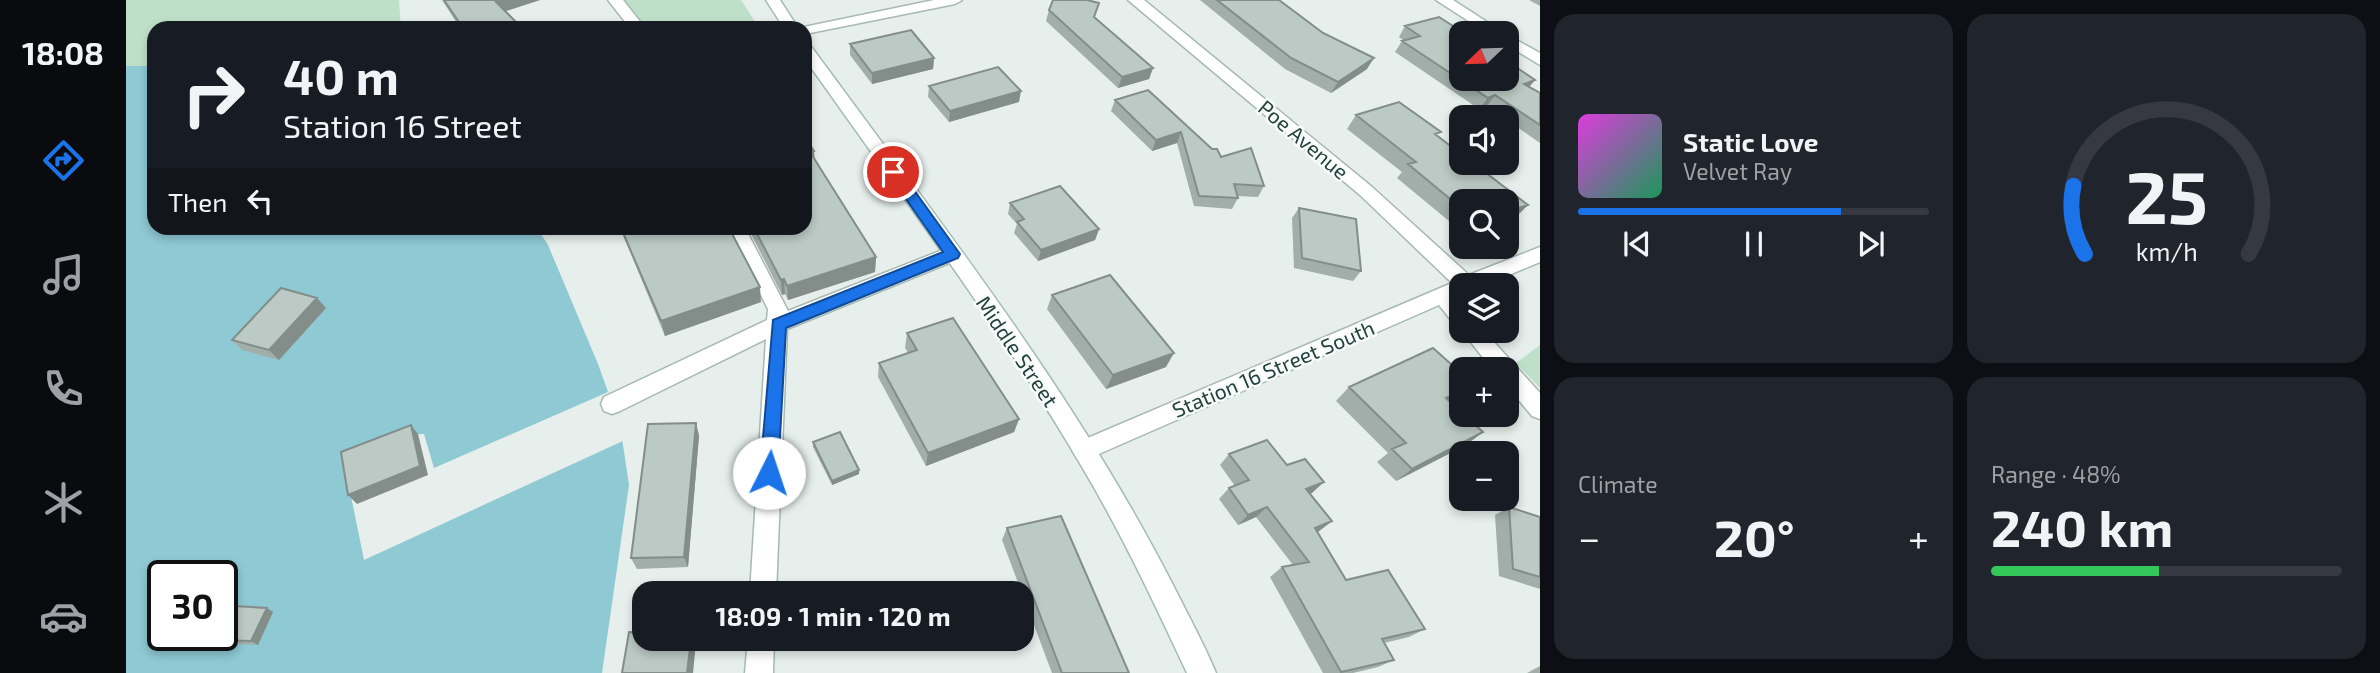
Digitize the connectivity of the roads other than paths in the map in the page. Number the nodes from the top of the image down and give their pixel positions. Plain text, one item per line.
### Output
1 (615, 0) edge
2 (773, 0) edge
3 (955, 0) edge
4 (1135, 0) edge
5 (1443, 0) edge
6 (632, 21) edge
7 (786, 21) edge
8 (1477, 21) edge
9 (812, 29) edge
10 (1519, 47) edge
11 (812, 58) edge
12 (1540, 60) edge
13 (740, 235) edge
14 (952, 254) junction
15 (1540, 254) edge
16 (1495, 273) edge
17 (1449, 278) edge
18 (1449, 292) edge
19 (778, 324) junction
20 (1482, 343) edge
21 (1495, 357) edge
22 (1519, 385) edge
23 (612, 404) dead end
24 (1540, 409) edge
25 (1084, 450) junction
26 (764, 581) edge
27 (760, 651) edge
28 (759, 673) edge
29 (1202, 673) edge

1 - 6 street
2 - 7 street
3 - 9 street
4 - 17 street, Poe Avenue
5 - 8 street
10 - 12 street
11 - 14 street, Middle Street
13 - 19 street
14 - 19 street
14 - 25 street, Middle Street
15 - 16 street, Station 16 Street South
18 - 25 street, Station 16 Street South
19 - 23 street
19 - 26 street
20 - 21 street
22 - 24 street
25 - 29 street, Middle Street
27 - 28 street

